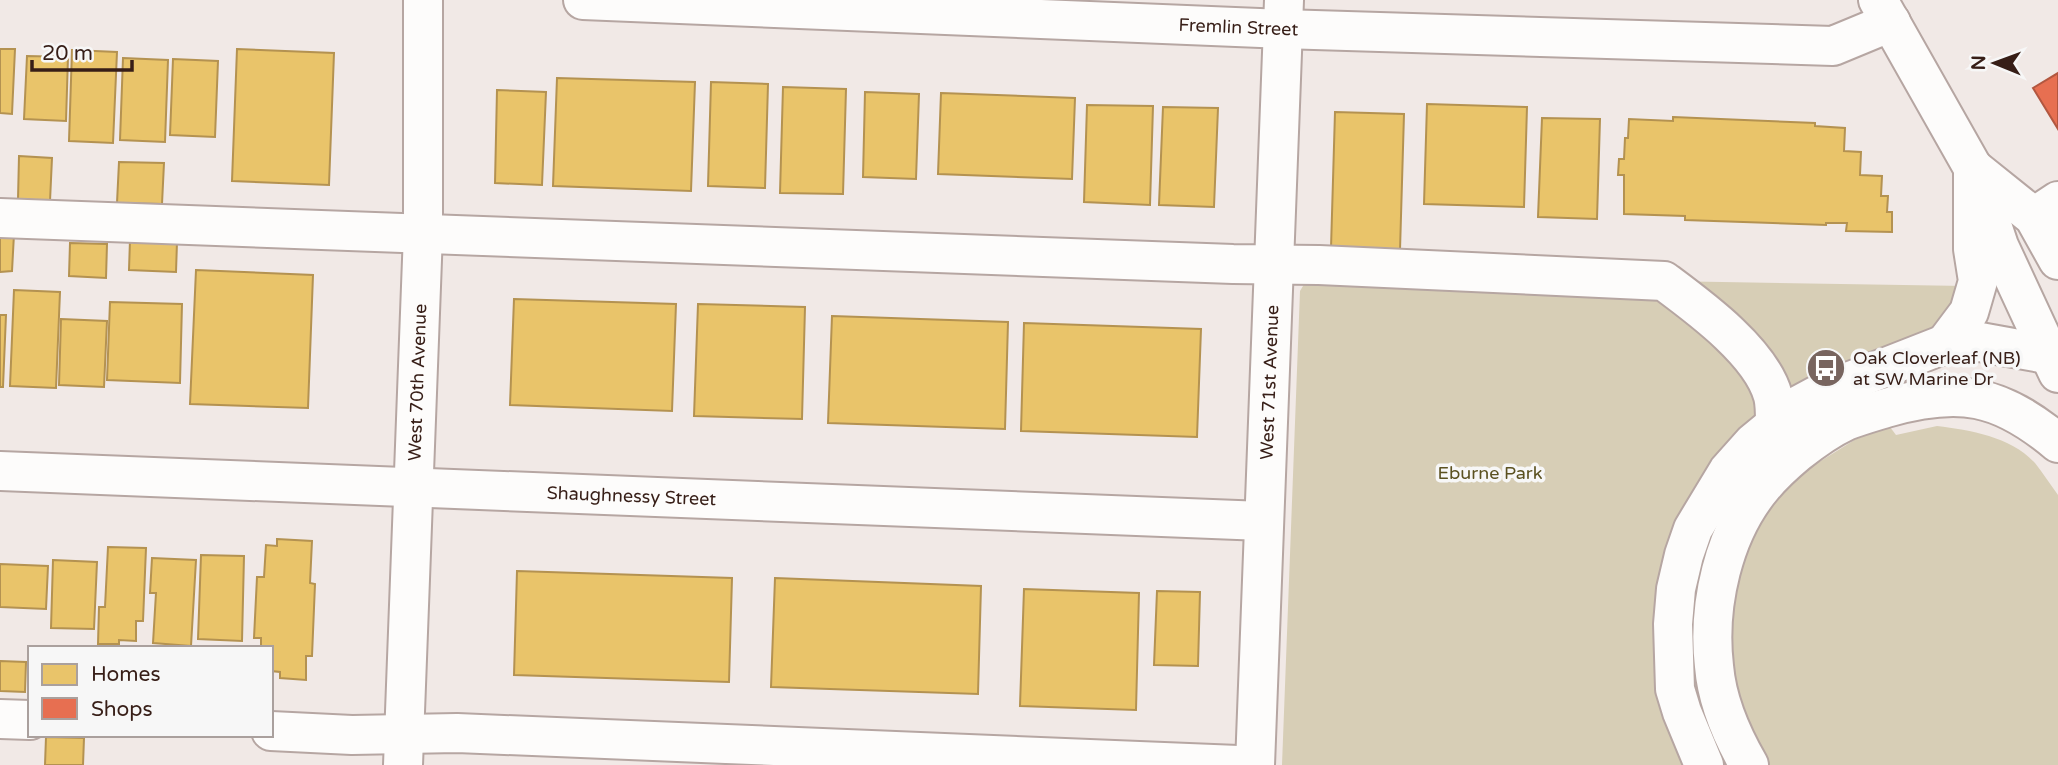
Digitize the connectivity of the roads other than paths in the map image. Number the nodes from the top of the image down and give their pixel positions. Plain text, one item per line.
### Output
1 (423, 0) edge
2 (583, 0) edge
3 (1884, 11) edge
4 (1283, 15) edge
5 (1973, 168) junction
6 (2046, 209) edge
7 (0, 218) edge
8 (423, 233) junction
9 (2058, 260) edge
10 (1275, 264) junction
11 (1945, 344) junction
12 (2054, 361) edge
13 (1775, 424) junction
14 (2058, 443) edge
15 (0, 471) edge
16 (414, 487) junction
17 (1263, 521) junction
18 (0, 719) edge
19 (28, 720) edge
20 (273, 731) edge
21 (403, 749) edge
22 (1238, 765) edge
23 (1255, 765) edge
24 (1704, 765) edge
25 (1749, 765) edge

1 - 8 main road, West 70th Avenue
2 - 4 main road, Fremlin Street
3 - 4 main road, Fremlin Street
3 - 5 main road
4 - 10 main road, West 71st Avenue
5 - 6 main road
5 - 11 main road
5 - 12 main road
6 - 9 main road
7 - 8 main road
8 - 10 main road
8 - 16 main road, West 70th Avenue
10 - 13 main road
10 - 17 main road, West 71st Avenue
11 - 12 main road
11 - 13 main road
13 - 24 main road
14 - 25 main road
15 - 16 main road, Shaughnessy Street
16 - 17 main road, Shaughnessy Street
16 - 21 main road, West 70th Avenue
17 - 23 main road, West 71st Avenue
18 - 19 main road
20 - 21 main road
21 - 22 main road

